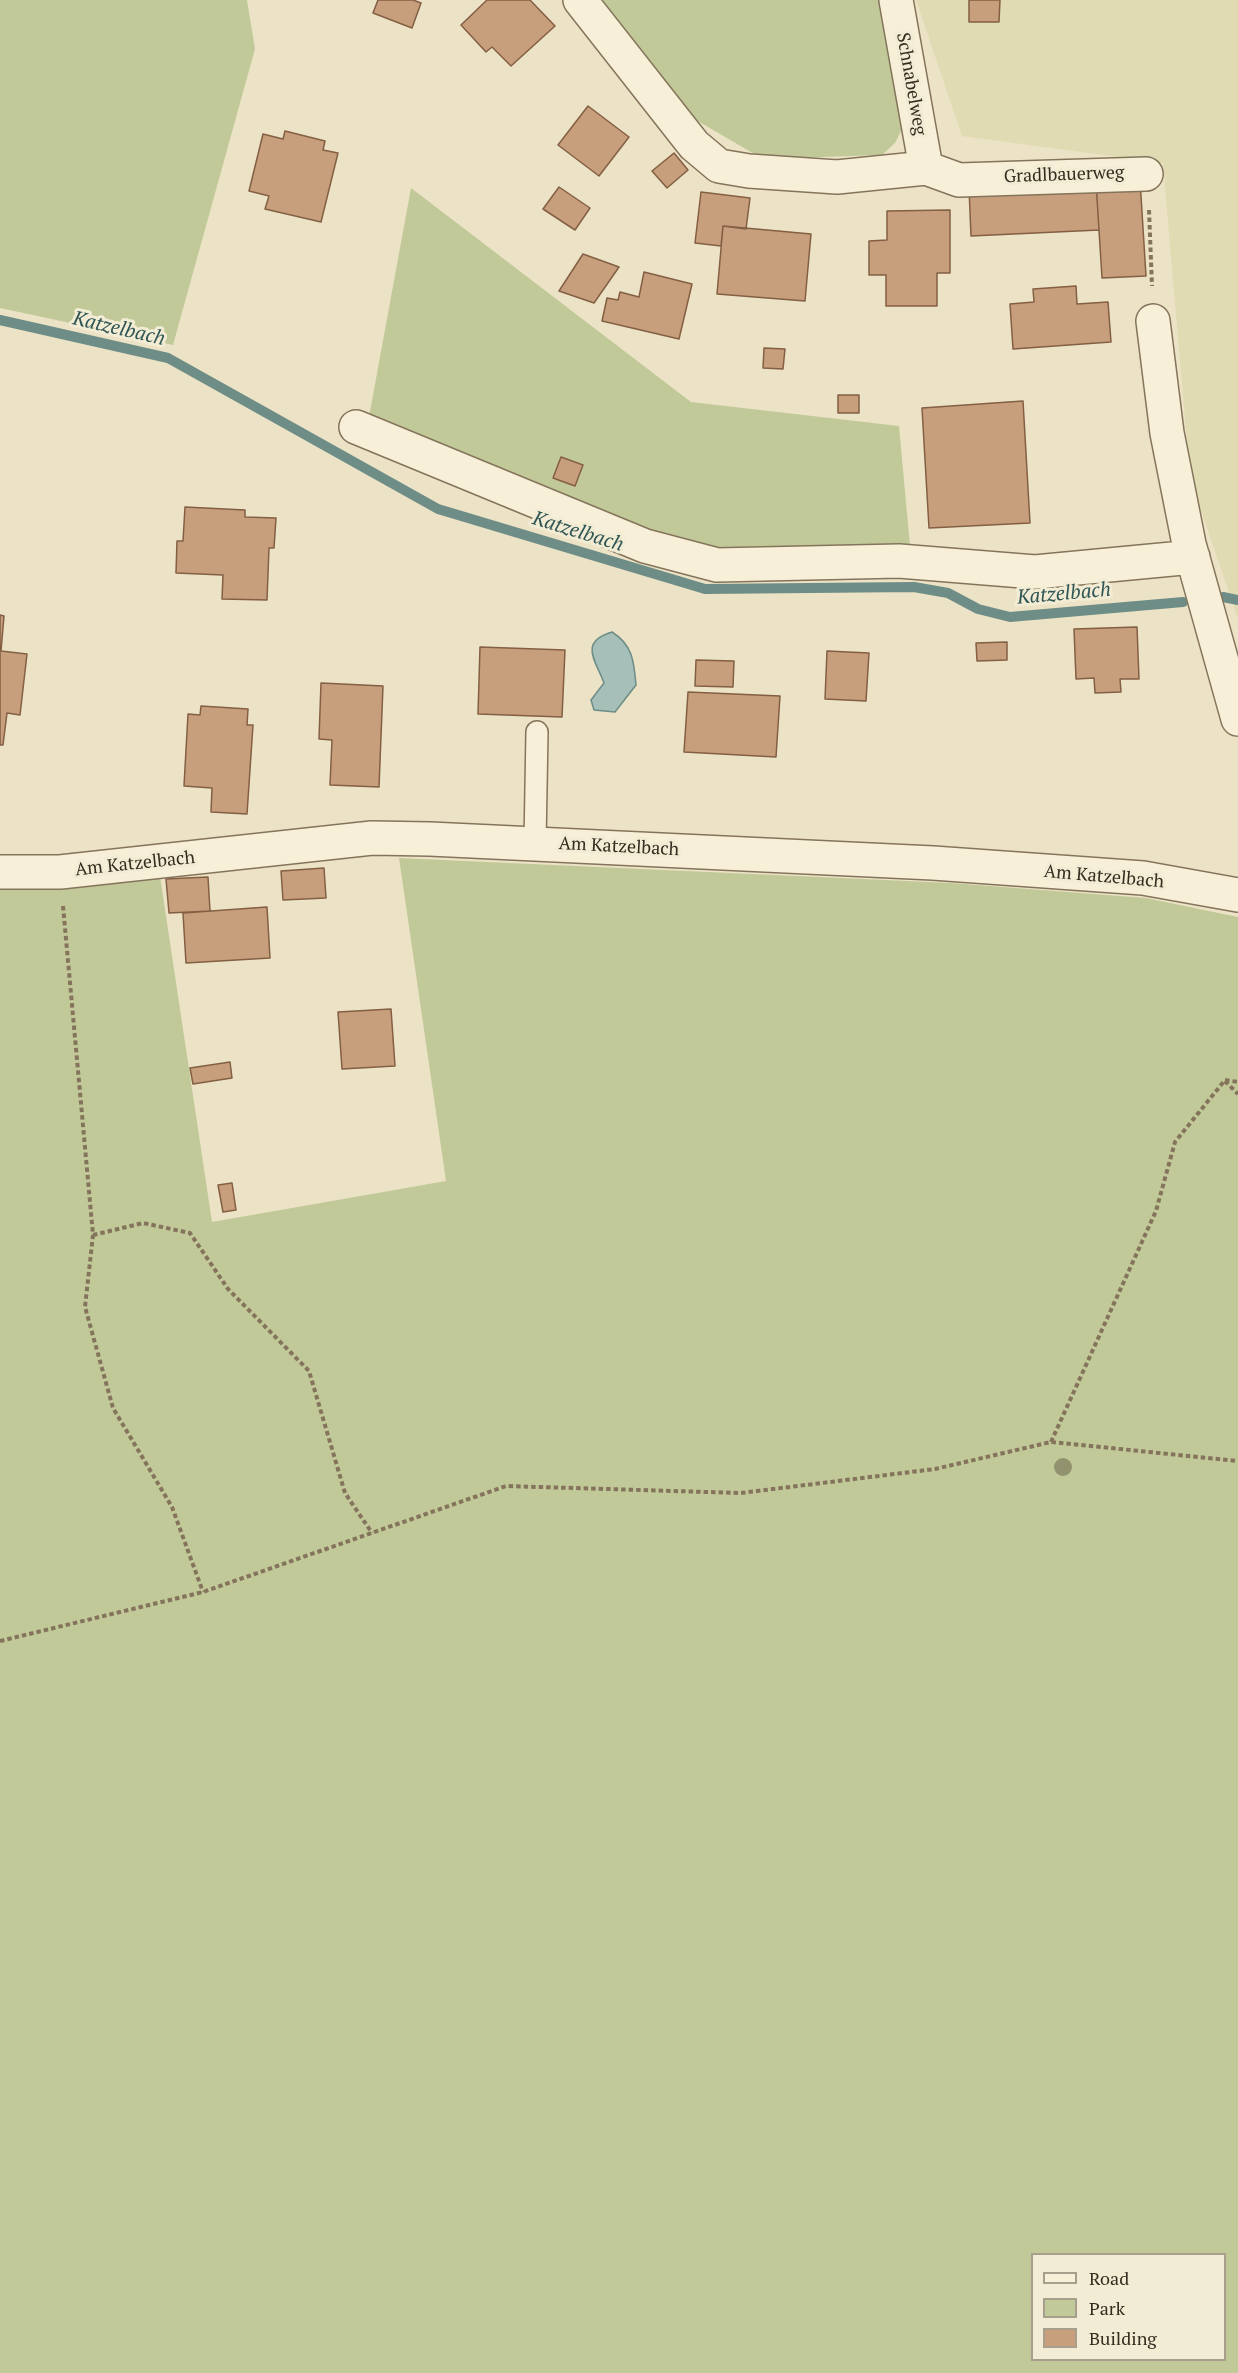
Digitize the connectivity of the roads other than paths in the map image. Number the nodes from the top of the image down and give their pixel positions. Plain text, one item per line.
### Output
1 (580, 0) edge
2 (896, 0) edge
3 (926, 168) junction
4 (1146, 174) road end
5 (1153, 321) road end
6 (356, 427) dead end
7 (1193, 557) junction
8 (1238, 718) edge
9 (537, 732) dead end
10 (535, 843) junction
11 (0, 872) edge
12 (1238, 895) edge

1 - 3 street, Gradlbauerweg
2 - 3 street, Schnabelweg
3 - 4 street, Gradlbauerweg
5 - 7 street
6 - 7 street
7 - 8 street
9 - 10 lane
10 - 11 street, Am Katzelbach
10 - 12 street, Am Katzelbach

